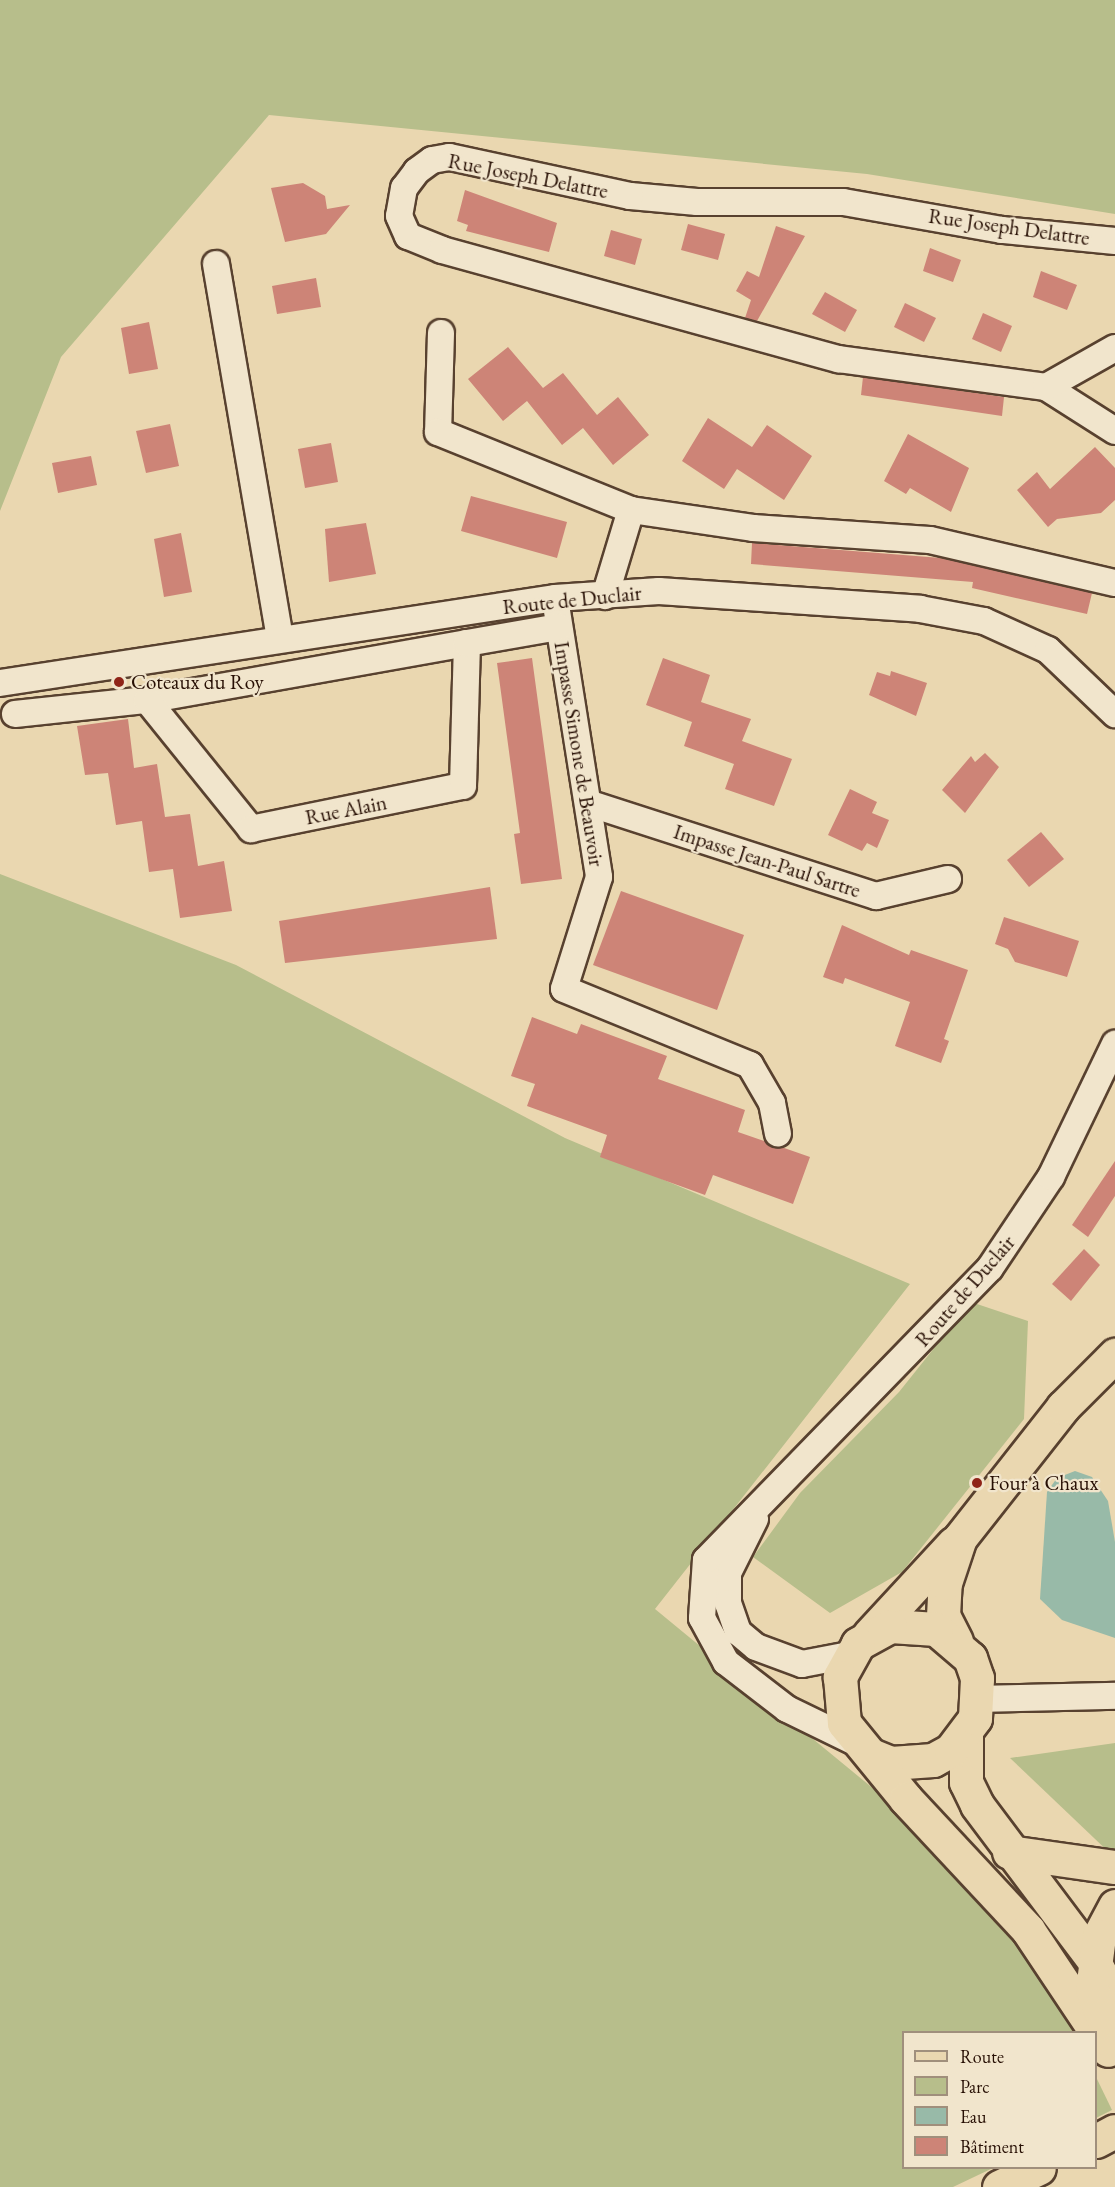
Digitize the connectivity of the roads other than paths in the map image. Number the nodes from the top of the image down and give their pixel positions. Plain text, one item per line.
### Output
1 (1115, 241) edge
2 (216, 264) dead end
3 (441, 333) dead end
4 (1115, 348) edge
5 (1046, 387) junction
6 (1115, 430) edge
7 (631, 510) junction
8 (1115, 583) edge
9 (605, 596) junction
10 (555, 598) junction
11 (559, 627) junction
12 (280, 639) junction
13 (467, 643) junction
14 (12, 681) edge
15 (147, 700) junction
16 (1115, 714) edge
17 (8, 716) edge
18 (588, 803) junction
19 (948, 879) dead end
20 (1115, 1044) edge
21 (778, 1133) dead end
22 (1115, 1355) edge
23 (765, 1503) junction
24 (960, 1538) junction
25 (956, 1641) junction
26 (859, 1645) junction
27 (1115, 1696) edge
28 (979, 1699) junction
29 (966, 1735) junction
30 (864, 1749) junction
31 (1009, 1852) junction
32 (1115, 1867) edge
33 (1115, 1906) edge
34 (1094, 1961) junction
35 (1115, 2002) edge
36 (1096, 2031) edge
37 (1097, 2033) edge
38 (1115, 2048) edge
39 (1115, 2060) edge
40 (1115, 2131) edge
41 (1097, 2139) edge
42 (1038, 2169) edge
43 (999, 2187) edge

1 - 5 street, Rue Joseph Delattre
2 - 12 street
3 - 7 street
4 - 5 street
5 - 6 street, Rue Joseph Delattre
7 - 8 street
7 - 9 street
9 - 10 street, Route de Duclair
9 - 16 street, Route de Duclair
10 - 11 street, Impasse Simone de Beauvoir
10 - 12 street, Route de Duclair
11 - 13 street
11 - 18 street, Impasse Simone de Beauvoir
12 - 14 street, Route de Duclair
13 - 15 street
13 - 15 street, Rue Alain
14 - 17 street
15 - 17 street
18 - 19 street, Impasse Jean-Paul Sartre
18 - 21 street, Impasse Simone de Beauvoir
20 - 23 street, Route de Duclair
22 - 24 main road
23 - 26 street, Route de Duclair
23 - 30 street, Route de Duclair
24 - 25 main road
24 - 26 main road
25 - 26 main road
25 - 28 main road
26 - 30 main road
27 - 28 street
28 - 29 main road
29 - 30 main road
29 - 31 main road
30 - 36 main road
31 - 32 main road
31 - 34 main road
33 - 34 main road
34 - 35 main road
34 - 38 main road
37 - 39 main road
40 - 41 main road
42 - 43 main road

